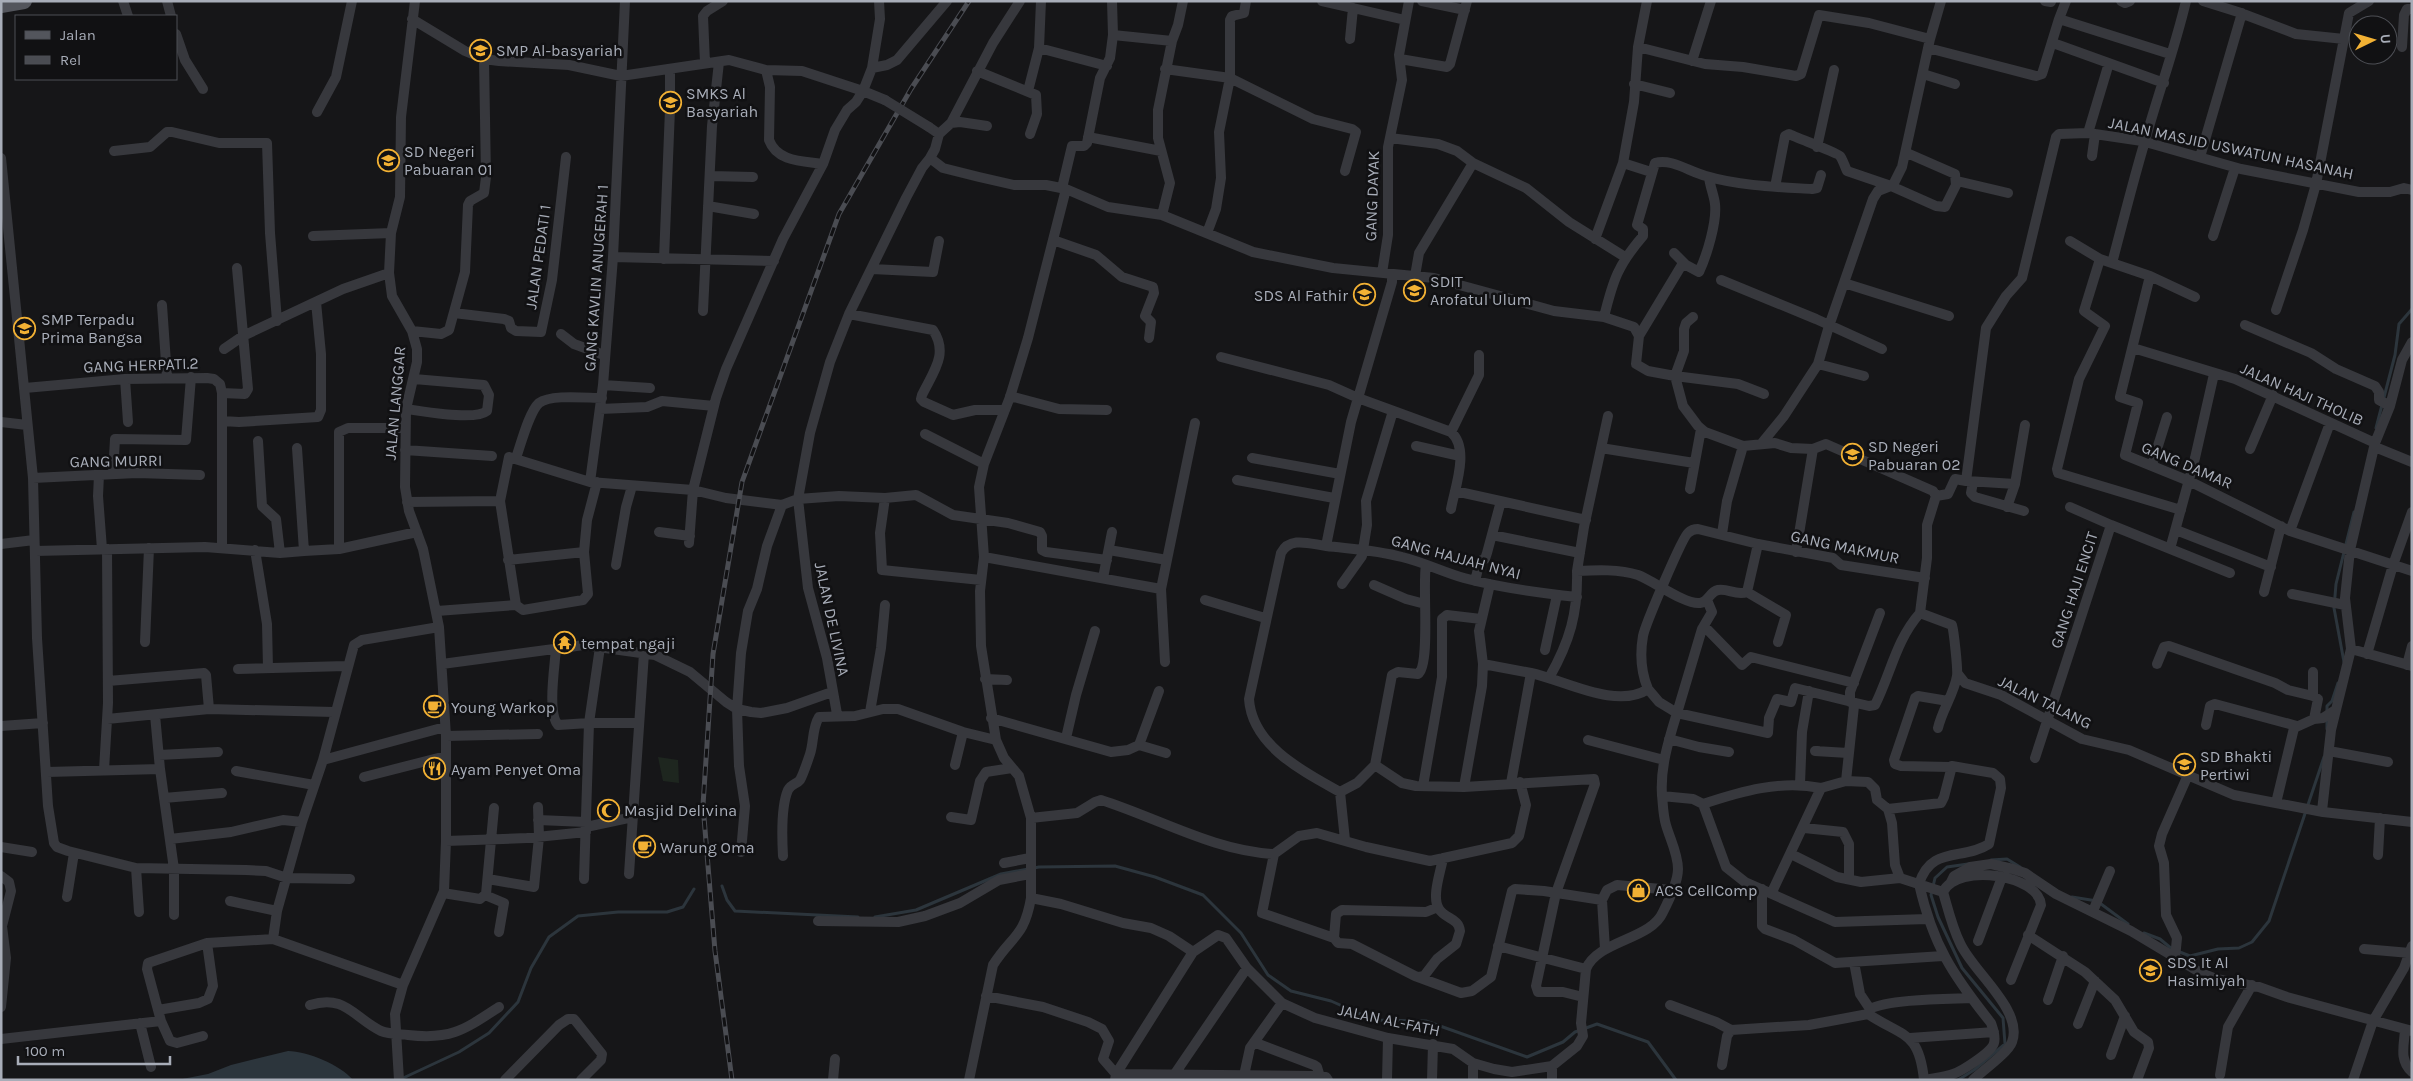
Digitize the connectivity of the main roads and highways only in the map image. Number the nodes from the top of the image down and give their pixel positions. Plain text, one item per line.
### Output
1 (24, 1) edge
2 (1, 5) edge

1 - 2 main road

